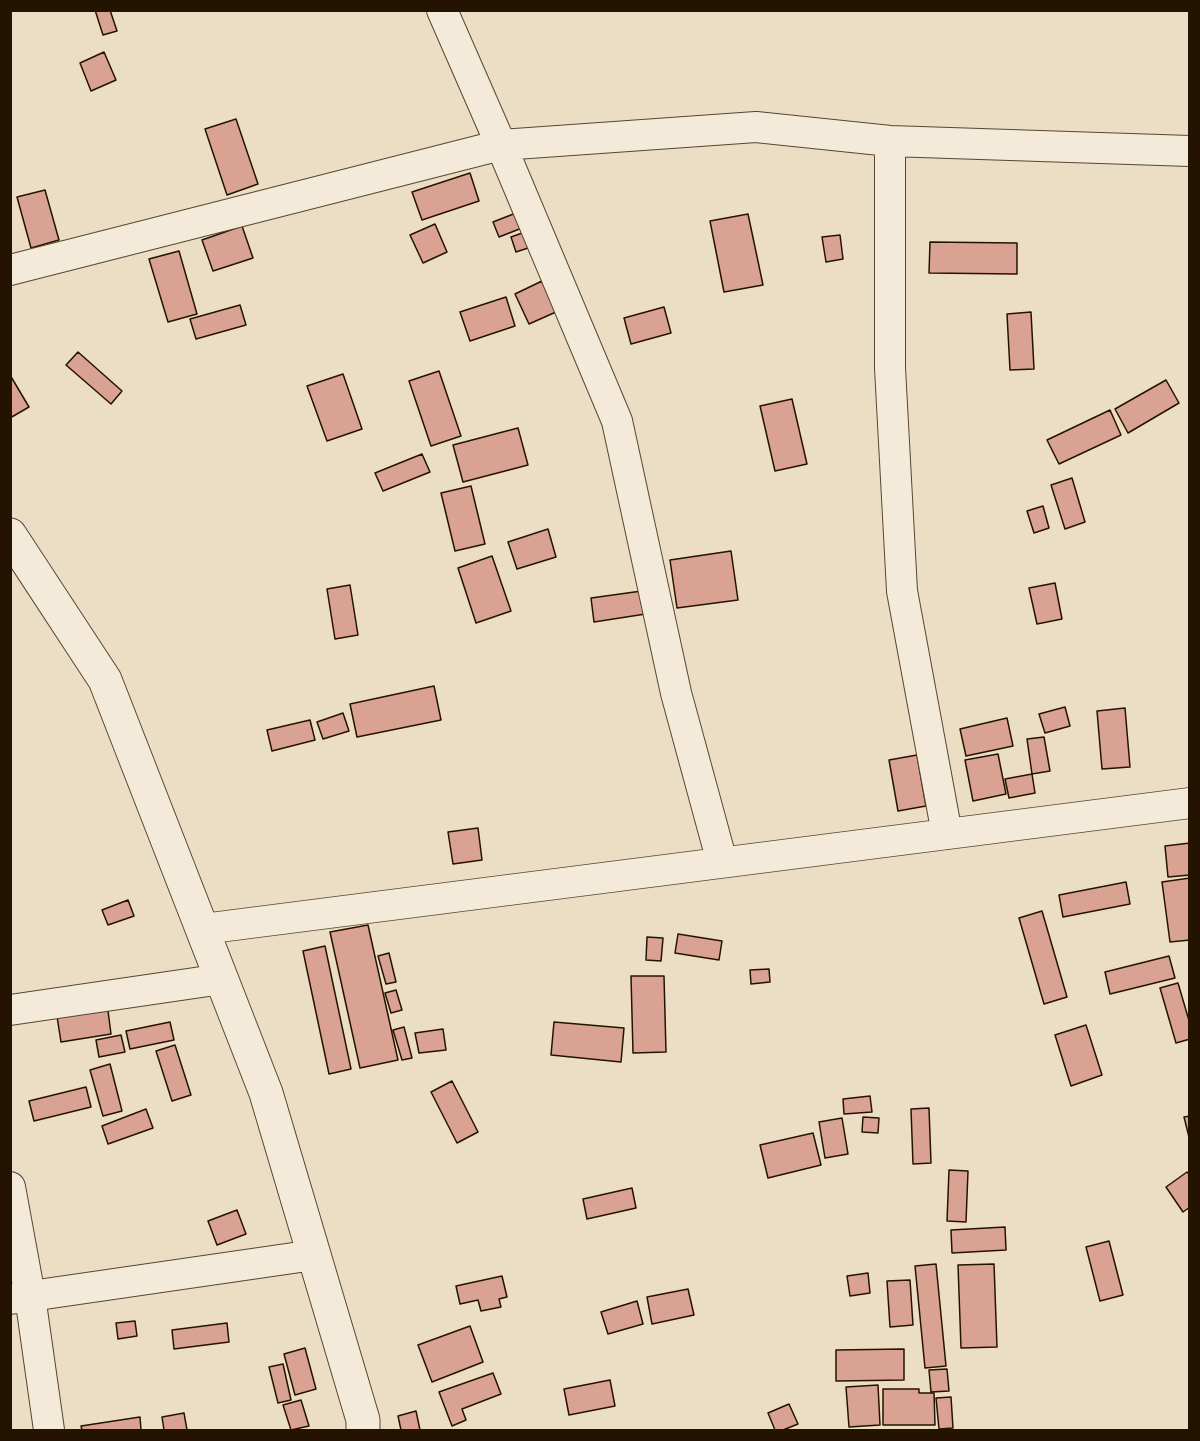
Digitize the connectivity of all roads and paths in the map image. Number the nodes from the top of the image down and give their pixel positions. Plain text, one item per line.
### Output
1 (442, 10) edge
2 (890, 141) junction
3 (501, 145) junction
4 (1190, 150) edge
5 (10, 270) edge
6 (10, 535) edge
7 (1190, 803) edge
8 (947, 834) junction
9 (722, 862) junction
10 (203, 929) junction
11 (222, 979) junction
12 (10, 1010) edge
13 (10, 1187) edge
14 (314, 1255) junction
15 (20, 1297) edge
16 (49, 1431) edge
17 (363, 1431) edge

1 - 3 street
2 - 3 street
2 - 4 street
2 - 8 street
3 - 5 street
3 - 9 street
6 - 10 street
7 - 8 street
8 - 9 street
9 - 10 street
10 - 11 street
11 - 12 street
11 - 14 street
13 - 15 street
14 - 15 street
14 - 17 street
15 - 16 street

